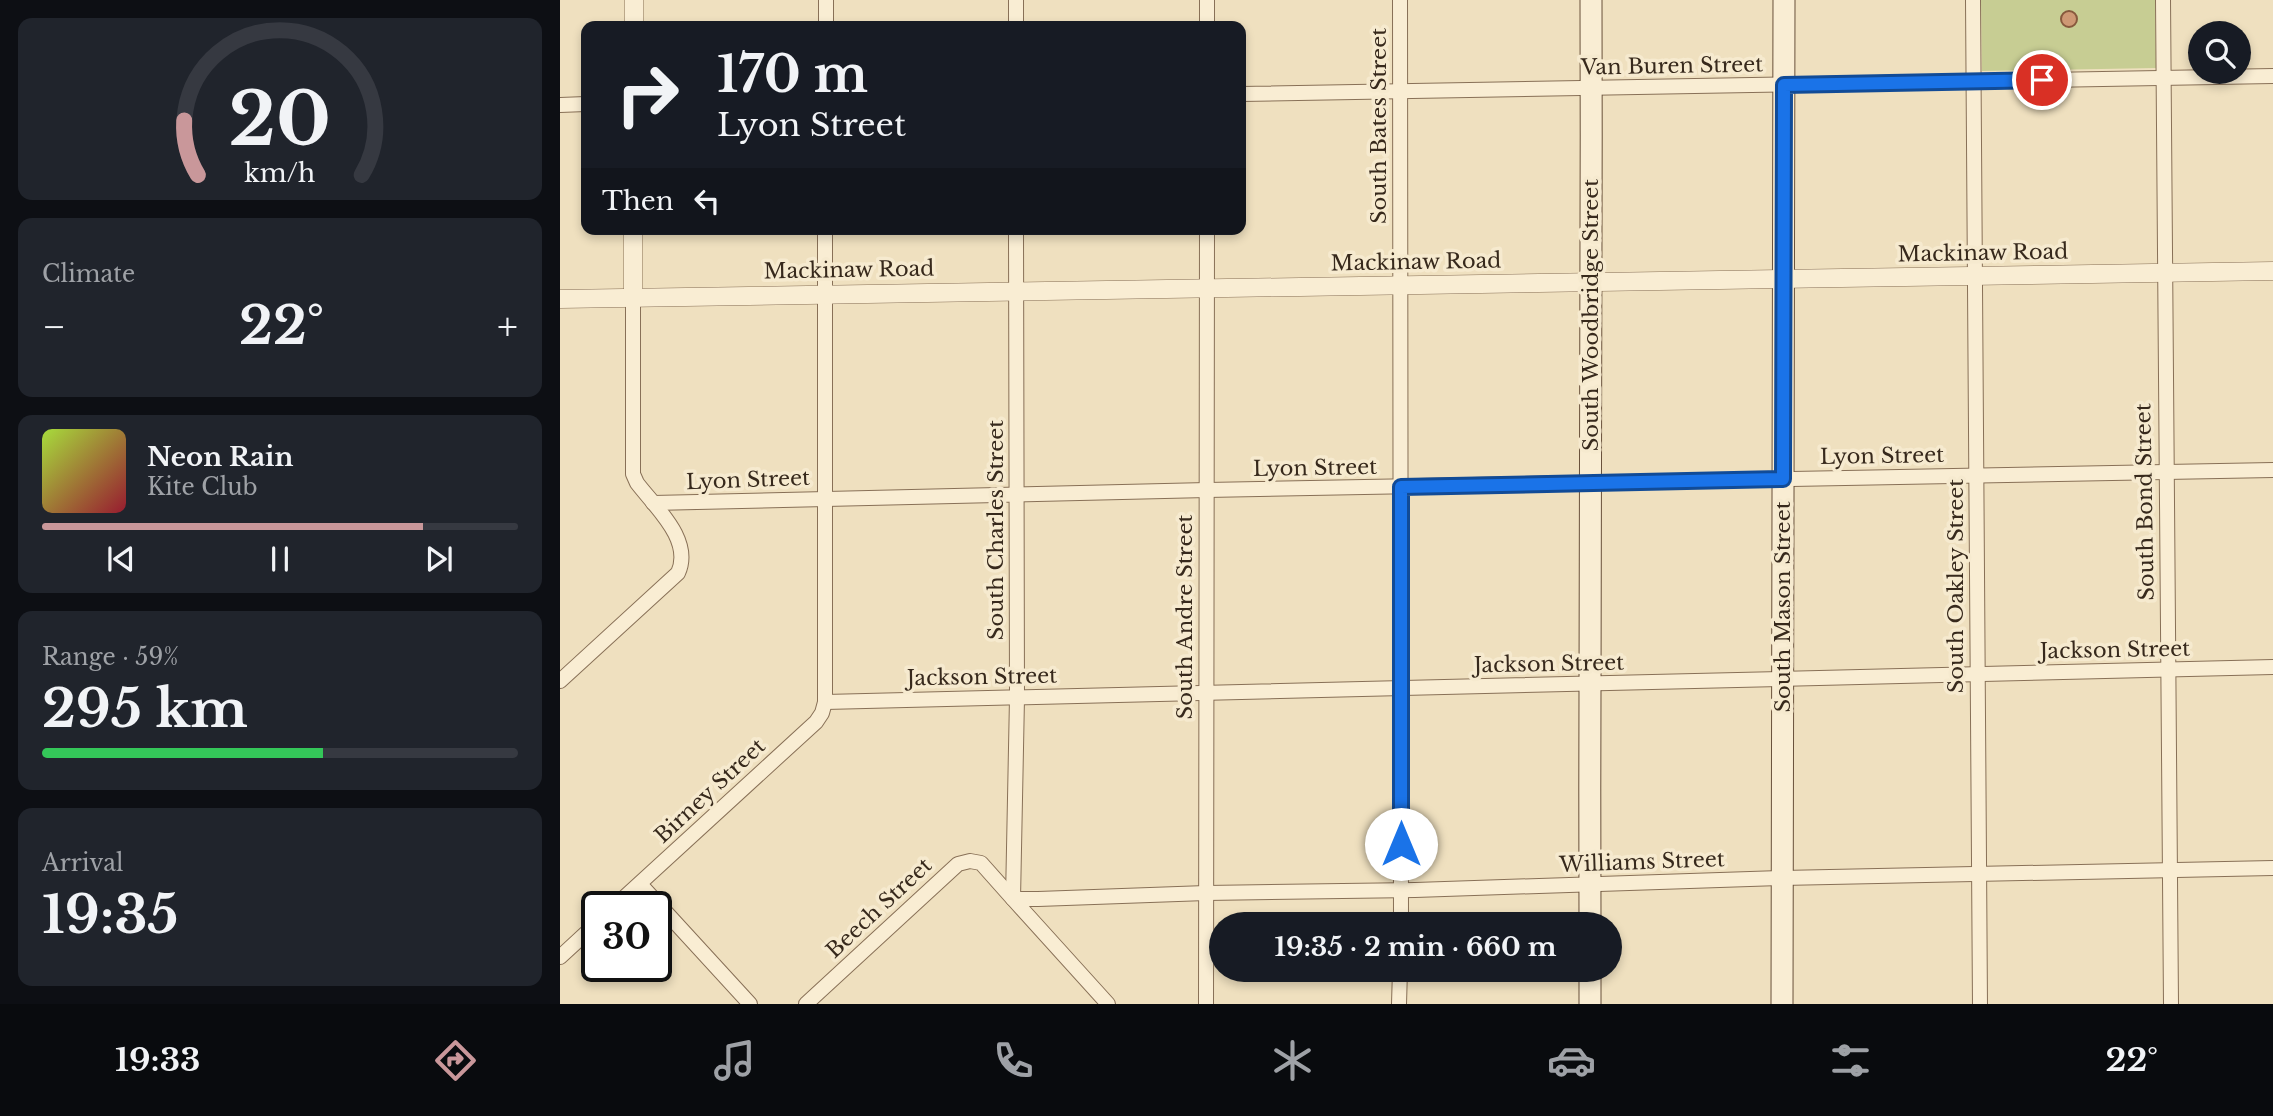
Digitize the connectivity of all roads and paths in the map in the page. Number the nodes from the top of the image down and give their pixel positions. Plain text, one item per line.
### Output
1 (634, 0) edge
2 (826, 0) edge
3 (1016, 0) edge
4 (1207, 0) edge
5 (1400, 0) edge
6 (1591, 0) edge
7 (1784, 0) edge
8 (1973, 0) edge
9 (2163, 0) edge
10 (634, 21) edge
11 (826, 21) edge
12 (1016, 21) edge
13 (1208, 21) edge
14 (2273, 76) edge
15 (2164, 78) junction
16 (1972, 81) junction
17 (1784, 85) junction
18 (1591, 88) junction
19 (1399, 91) junction
20 (1246, 94) edge
21 (560, 104) edge
22 (581, 104) edge
23 (633, 235) edge
24 (825, 235) edge
25 (1016, 235) edge
26 (1207, 235) edge
27 (2273, 271) edge
28 (2164, 273) junction
29 (1975, 277) junction
30 (1783, 279) junction
31 (1592, 283) junction
32 (1400, 285) junction
33 (1207, 288) junction
34 (1016, 290) junction
35 (824, 293) junction
36 (633, 297) junction
37 (560, 299) edge
38 (2273, 470) edge
39 (2165, 472) junction
40 (1976, 475) junction
41 (1783, 479) junction
42 (1590, 483) junction
43 (1401, 487) junction
44 (1207, 490) junction
45 (1017, 496) junction
46 (825, 499) junction
47 (653, 503) junction
48 (2273, 667) edge
49 (2168, 670) junction
50 (1976, 674) junction
51 (1783, 680) junction
52 (560, 681) edge
53 (1591, 684) junction
54 (1400, 688) junction
55 (1206, 693) junction
56 (1017, 698) junction
57 (825, 702) junction
58 (2273, 867) edge
59 (2171, 871) junction
60 (1979, 874) junction
61 (1782, 878) junction
62 (639, 884) junction
63 (1590, 885) junction
64 (631, 891) edge
65 (1401, 891) junction
66 (1206, 893) junction
67 (1013, 899) junction
68 (1401, 912) edge
69 (1590, 912) edge
70 (581, 938) edge
71 (560, 957) edge
72 (1400, 982) edge
73 (1590, 982) edge
74 (1105, 1003) edge
75 (750, 1004) edge
76 (806, 1004) edge
77 (1206, 1004) edge
78 (1399, 1004) edge
79 (1590, 1004) edge
80 (1782, 1004) edge
81 (1980, 1004) edge
82 (2171, 1004) edge

1 - 10 street
2 - 11 street
3 - 12 street
4 - 13 street
5 - 19 street, South Bates Street
6 - 18 main road, South Woodbridge Street
7 - 17 main road, South Mason Street
8 - 16 street, South Oakley Street
9 - 15 street, South Bond Street
14 - 15 street, Van Buren Street
15 - 16 street, Van Buren Street
15 - 28 street, South Bond Street
16 - 17 street, Van Buren Street
16 - 29 street, South Oakley Street
17 - 18 street, Van Buren Street
17 - 30 main road, South Mason Street
18 - 19 street, Van Buren Street
18 - 31 main road, South Woodbridge Street
19 - 20 street, Van Buren Street
19 - 32 street, South Bates Street
21 - 22 street
23 - 36 street
24 - 35 street
25 - 34 street, South Charles Street
26 - 33 street, South Andre Street
27 - 28 street, Mackinaw Road
28 - 29 street, Mackinaw Road
28 - 39 street, South Bond Street
29 - 30 street, Mackinaw Road
29 - 40 street, South Oakley Street
30 - 31 street, Mackinaw Road
30 - 41 main road, South Mason Street
31 - 32 street, Mackinaw Road
31 - 42 main road, South Woodbridge Street
32 - 33 street, Mackinaw Road
32 - 43 street, South Bates Street
33 - 34 street, Mackinaw Road
33 - 44 street, South Andre Street
34 - 35 street, Mackinaw Road
34 - 45 street, South Charles Street
35 - 36 street, Mackinaw Road
35 - 46 street
36 - 37 street, Mackinaw Road
36 - 47 street
38 - 39 street, Lyon Street
39 - 40 street, Lyon Street
39 - 49 street, South Bond Street
40 - 41 street, Lyon Street
40 - 50 street, South Oakley Street
41 - 42 street, Lyon Street
41 - 51 main road, South Mason Street
42 - 43 street, Lyon Street
42 - 53 main road, South Woodbridge Street
43 - 44 street, Lyon Street
43 - 54 street, South Bates Street
44 - 45 street, Lyon Street
44 - 55 street, South Andre Street
45 - 46 street, Lyon Street
45 - 56 street, South Charles Street
46 - 47 street, Lyon Street
46 - 57 street
47 - 52 street
48 - 49 street, Jackson Street
49 - 50 street, Jackson Street
49 - 59 street, South Bond Street
50 - 51 street, Jackson Street
50 - 60 street, South Oakley Street
51 - 53 street, Jackson Street
51 - 61 main road, South Mason Street
53 - 54 street, Jackson Street
53 - 63 main road, South Woodbridge Street
54 - 55 street, Jackson Street
54 - 65 street, South Bates Street
55 - 56 street, Jackson Street
55 - 66 street, South Andre Street
56 - 57 street, Jackson Street
56 - 67 street, South Charles Street
57 - 62 street, Birney Street
58 - 59 street, Williams Street
59 - 60 street, Williams Street
59 - 82 street, South Bond Street
60 - 61 street, Williams Street
60 - 81 street, South Oakley Street
61 - 63 street, Williams Street
61 - 80 main road, South Mason Street
62 - 64 street, Birney Street
62 - 75 street
63 - 65 street, Williams Street
63 - 69 main road, South Woodbridge Street
65 - 66 street, Williams Street
65 - 68 street, South Bates Street
66 - 67 street, Williams Street
66 - 77 street, South Andre Street
67 - 74 street
67 - 76 street, Beech Street
70 - 71 street
72 - 78 street
73 - 79 main road

